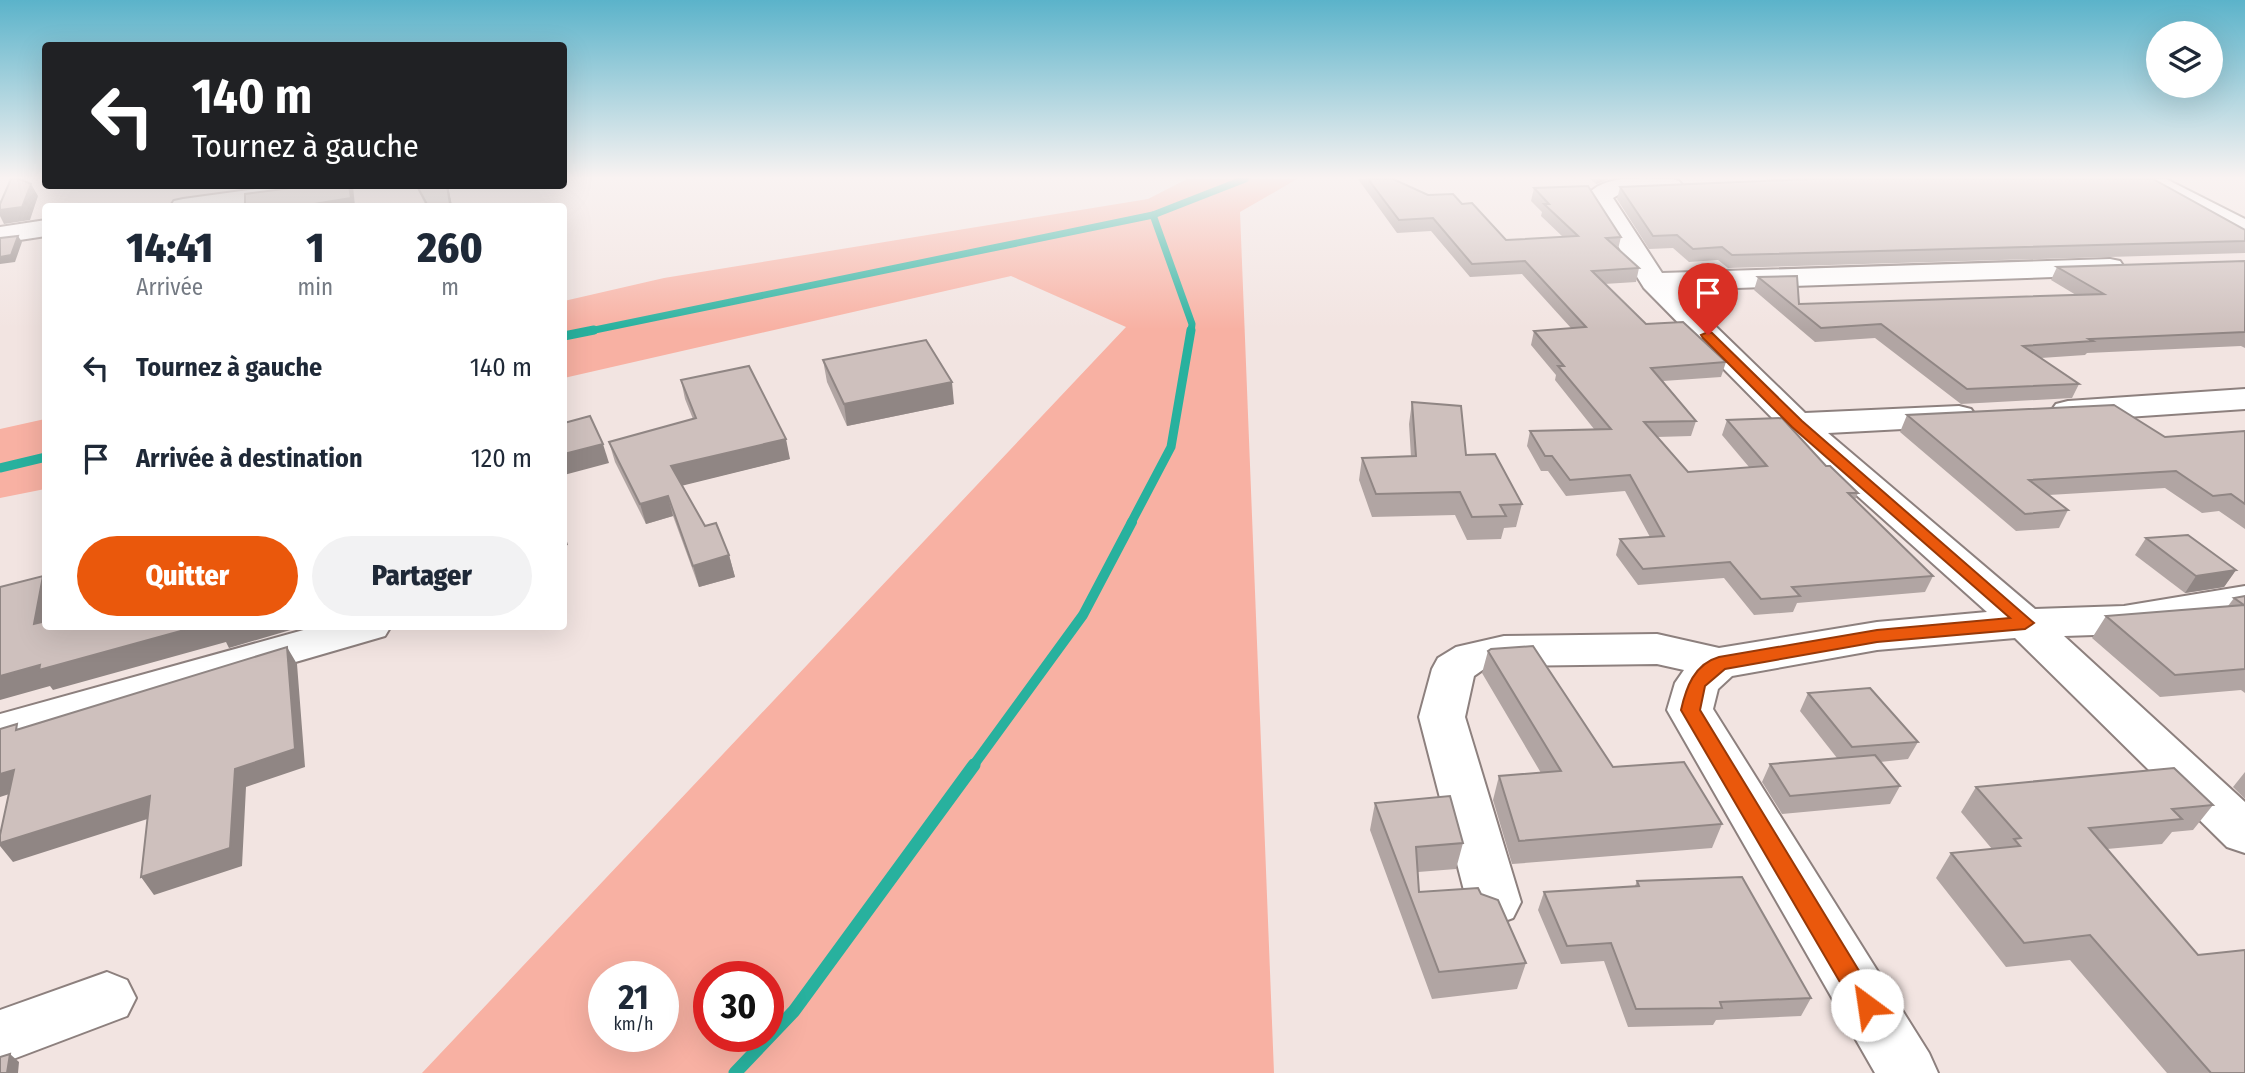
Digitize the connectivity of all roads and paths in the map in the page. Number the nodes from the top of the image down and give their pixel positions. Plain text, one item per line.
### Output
1 (39, 229) edge
2 (1620, 229) edge
3 (0, 235) edge
4 (2135, 266) edge
5 (1654, 282) junction
6 (2245, 399) edge
7 (2032, 414) edge
8 (1993, 415) edge
9 (1797, 424) junction
10 (2245, 599) edge
11 (2025, 623) junction
12 (356, 630) edge
13 (1719, 663) junction
14 (0, 731) edge
15 (2245, 833) edge
16 (1494, 902) edge
17 (107, 998) dead end
18 (0, 1037) edge
19 (1908, 1073) edge

1 - 3 street
2 - 5 street
4 - 5 street
5 - 9 street
6 - 7 street
8 - 9 street
9 - 11 street
10 - 11 street
11 - 13 street
11 - 15 street
12 - 14 street
13 - 16 street
13 - 19 street
17 - 18 street

